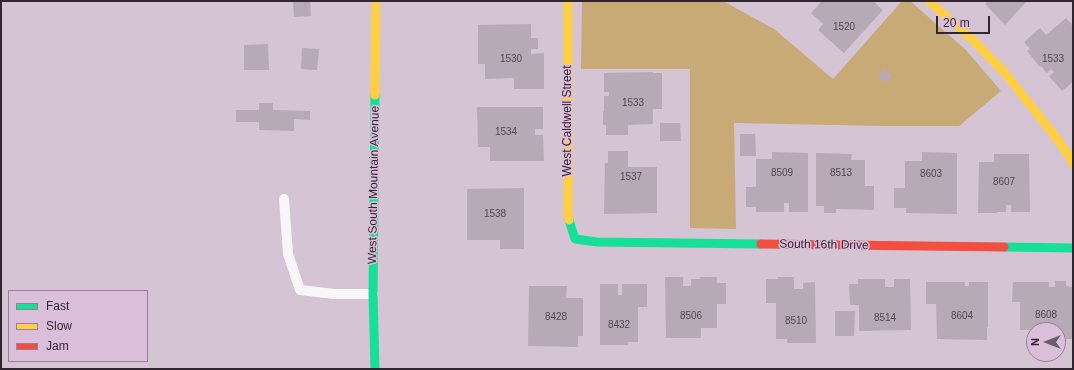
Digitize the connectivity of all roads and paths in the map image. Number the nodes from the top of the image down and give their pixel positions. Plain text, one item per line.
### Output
1 (376, 1) edge
2 (568, 1) edge
3 (929, 1) edge
4 (1073, 164) edge
5 (284, 199) dead end
6 (575, 239) joint
7 (1073, 248) edge
8 (373, 294) junction
9 (375, 369) edge

1 - 8 street, West South Mountain Avenue
2 - 6 street, West Caldwell Street
3 - 4 street
5 - 8 lane
6 - 7 street, South 16th Drive
8 - 9 street, West South Mountain Avenue

